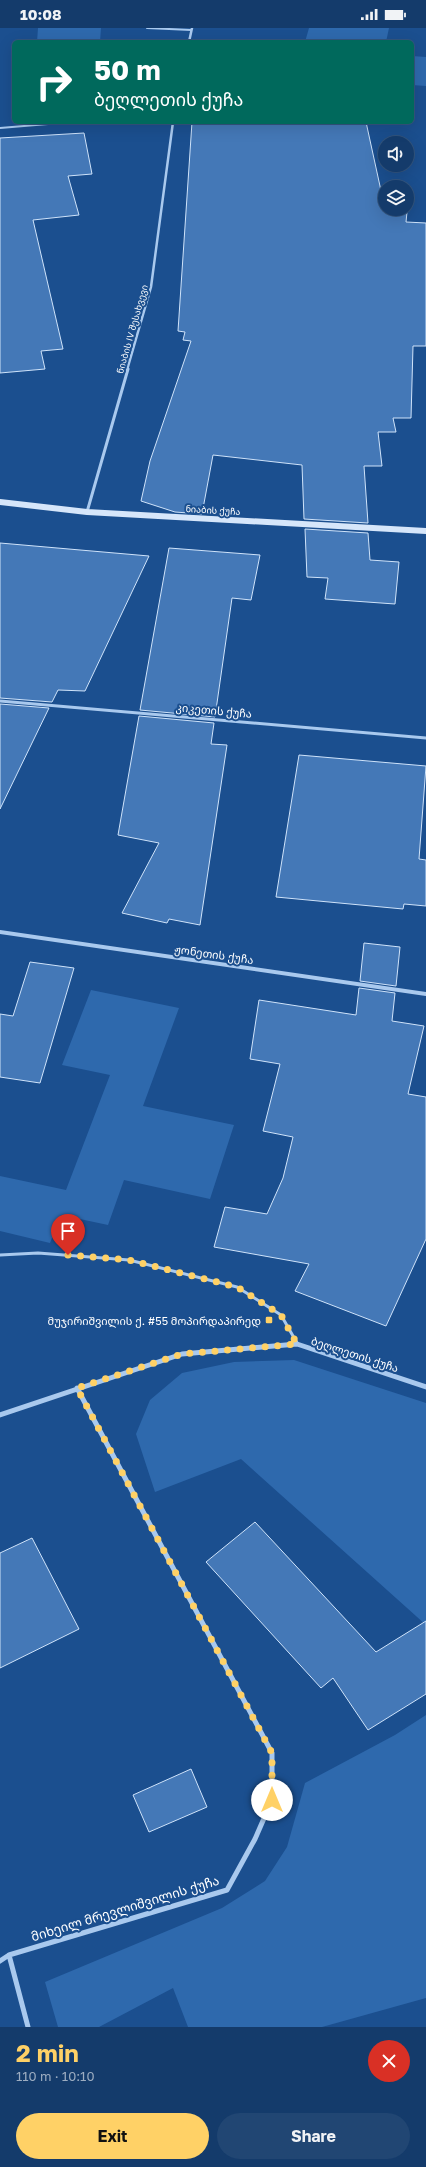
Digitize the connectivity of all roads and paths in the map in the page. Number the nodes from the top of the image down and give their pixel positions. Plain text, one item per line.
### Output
1 (147, 28) edge
2 (192, 29) edge
3 (189, 40) edge
4 (48, 124) edge
5 (174, 124) edge
6 (0, 128) edge
7 (0, 502) edge
8 (87, 512) junction
9 (426, 531) edge
10 (0, 701) edge
11 (426, 738) edge
12 (0, 932) edge
13 (426, 994) edge
14 (0, 1255) edge
15 (297, 1344) junction
16 (426, 1387) edge
17 (77, 1388) junction
18 (0, 1415) edge
19 (9, 1955) junction
20 (0, 1961) edge
21 (28, 2027) edge

1 - 2 lane
2 - 3 street
4 - 6 lane
5 - 8 street, ნიაბის IV შესახვევი
7 - 8 street, ნიაბის ქუჩა
8 - 9 street, ნიაბის ქუჩა
10 - 11 street, კიკეთის ქუჩა
12 - 13 street, ჟონეთის ქუჩა
14 - 15 lane
15 - 16 street, ბეღლეთის ქუჩა
15 - 17 street, ბეღლეთის ქუჩა
17 - 18 street, ბეღლეთის ქუჩა
17 - 19 street, მიხეილ მრევლიშვილის ქუჩა
19 - 20 street, მიხეილ მრევლიშვილის ქუჩა
19 - 21 street

